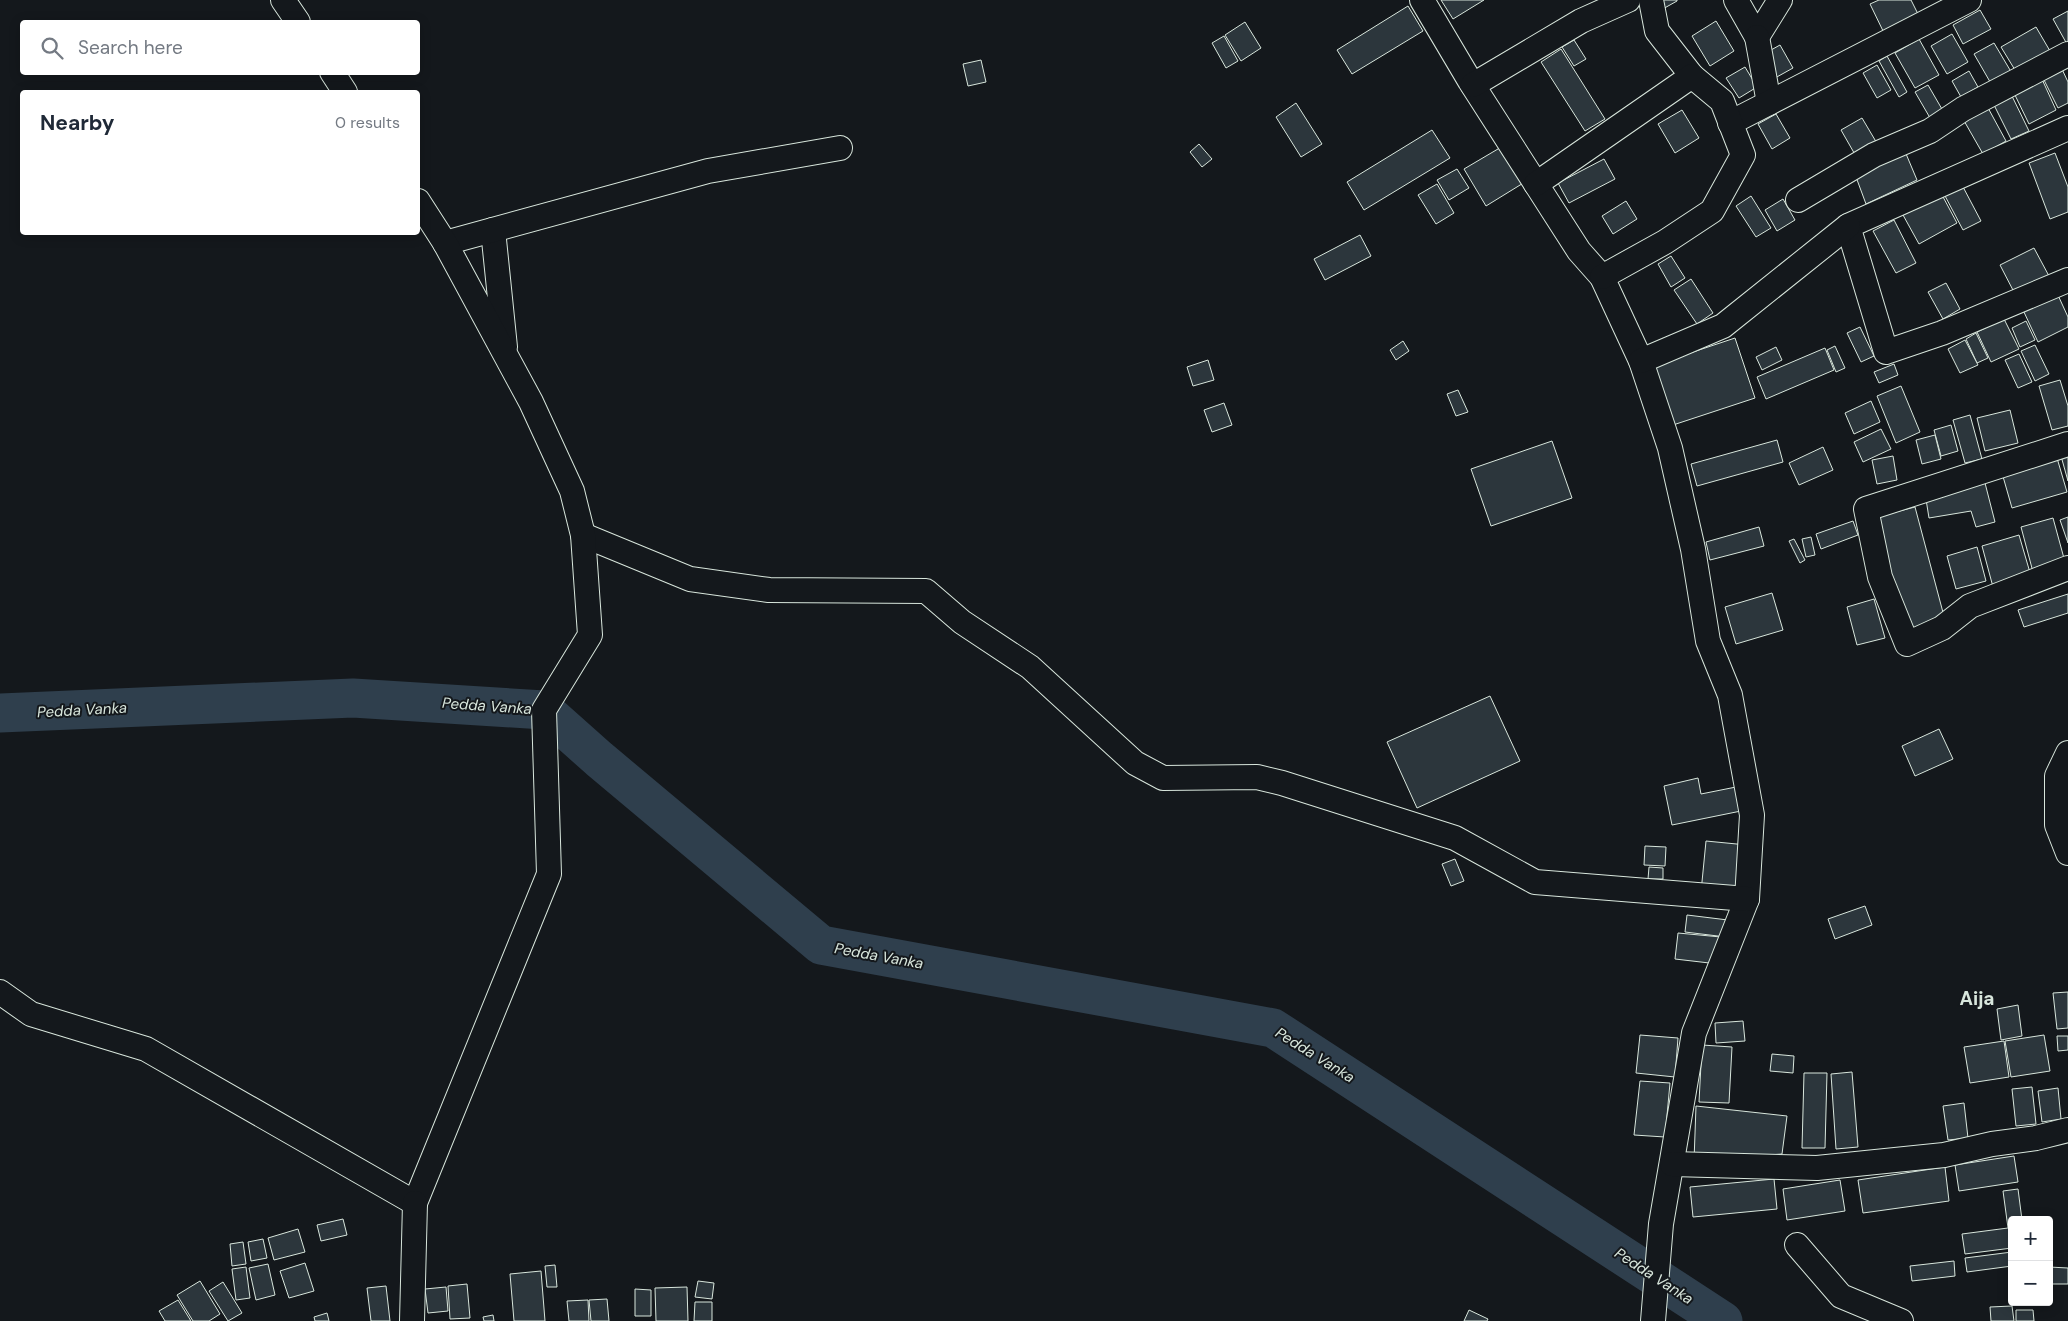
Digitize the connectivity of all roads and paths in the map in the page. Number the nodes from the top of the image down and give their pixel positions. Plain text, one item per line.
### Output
1 (283, 0) edge
2 (1422, 0) edge
3 (1628, 0) edge
4 (1651, 0) edge
5 (1736, 0) edge
6 (1780, 0) edge
7 (1970, 0) edge
8 (297, 20) edge
9 (1757, 38) junction
10 (2068, 54) edge
11 (334, 75) edge
12 (1692, 76) junction
13 (1473, 85) junction
14 (344, 90) edge
15 (1770, 103) junction
16 (1730, 123) junction
17 (2068, 128) edge
18 (840, 148) dead end
19 (1536, 184) junction
20 (1798, 200) dead end
21 (420, 204) edge
22 (1848, 226) junction
23 (493, 230) junction
24 (445, 243) junction
25 (1602, 278) junction
26 (2066, 288) edge
27 (506, 359) junction
28 (1641, 361) junction
29 (2068, 444) edge
30 (583, 535) junction
31 (2068, 568) edge
32 (2068, 754) edge
33 (2068, 853) edge
34 (1747, 899) junction
35 (0, 992) edge
36 (2068, 1130) edge
37 (1672, 1164) junction
38 (415, 1203) junction
39 (1797, 1245) dead end
40 (412, 1321) edge
41 (1653, 1321) edge
42 (1902, 1321) edge

1 - 8 street
2 - 13 street
3 - 13 street
4 - 12 street
5 - 9 street
6 - 9 street
7 - 15 street
9 - 15 street
10 - 20 street
11 - 14 street
12 - 16 street
12 - 19 street
13 - 19 street
15 - 16 street
16 - 25 street
17 - 22 street
18 - 23 street
19 - 25 street
21 - 24 street
22 - 26 street
22 - 28 street
23 - 24 street
23 - 27 street
24 - 27 street
25 - 28 street
27 - 30 street
28 - 34 street
29 - 31 street
30 - 34 street
30 - 38 street
32 - 33 street
34 - 37 street
35 - 38 street
36 - 37 street
37 - 41 street
38 - 40 street
39 - 42 street

